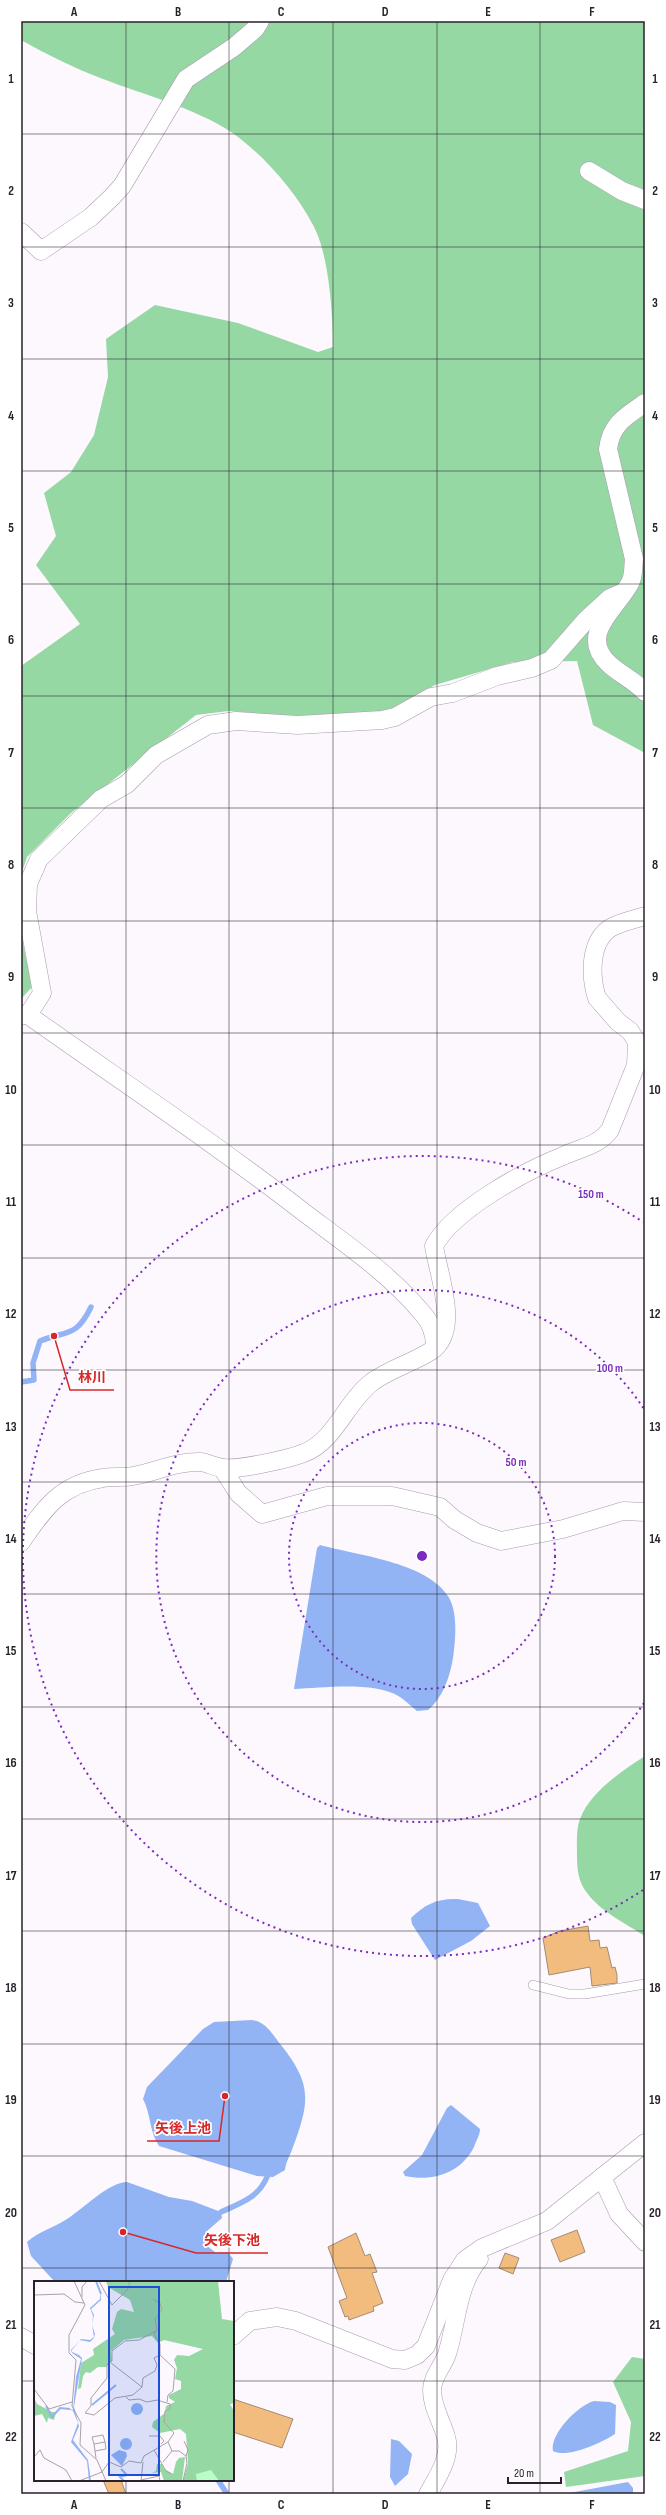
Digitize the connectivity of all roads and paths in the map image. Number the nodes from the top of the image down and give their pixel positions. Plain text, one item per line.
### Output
1 (260, 21) edge
2 (589, 172) dead end
3 (645, 200) edge
4 (21, 232) edge
5 (645, 403) edge
6 (624, 592) junction
7 (645, 692) edge
8 (645, 916) edge
9 (25, 1015) edge
10 (435, 1347) junction
11 (222, 1468) junction
12 (645, 1512) edge
13 (21, 1542) edge
14 (645, 1984) edge
15 (533, 1985) dead end
16 (645, 2143) edge
17 (602, 2177) junction
18 (645, 2242) edge
19 (495, 2243) junction
20 (234, 2335) edge
21 (21, 2337) edge
22 (34, 2344) edge
23 (428, 2494) edge

1 - 4 street
2 - 3 street
5 - 6 street
6 - 7 street
6 - 9 street
8 - 10 street
9 - 10 street
10 - 11 street
11 - 12 street
11 - 13 street
14 - 15 lane
16 - 17 street
17 - 18 street
17 - 19 street
19 - 20 street
19 - 23 street
21 - 22 street

